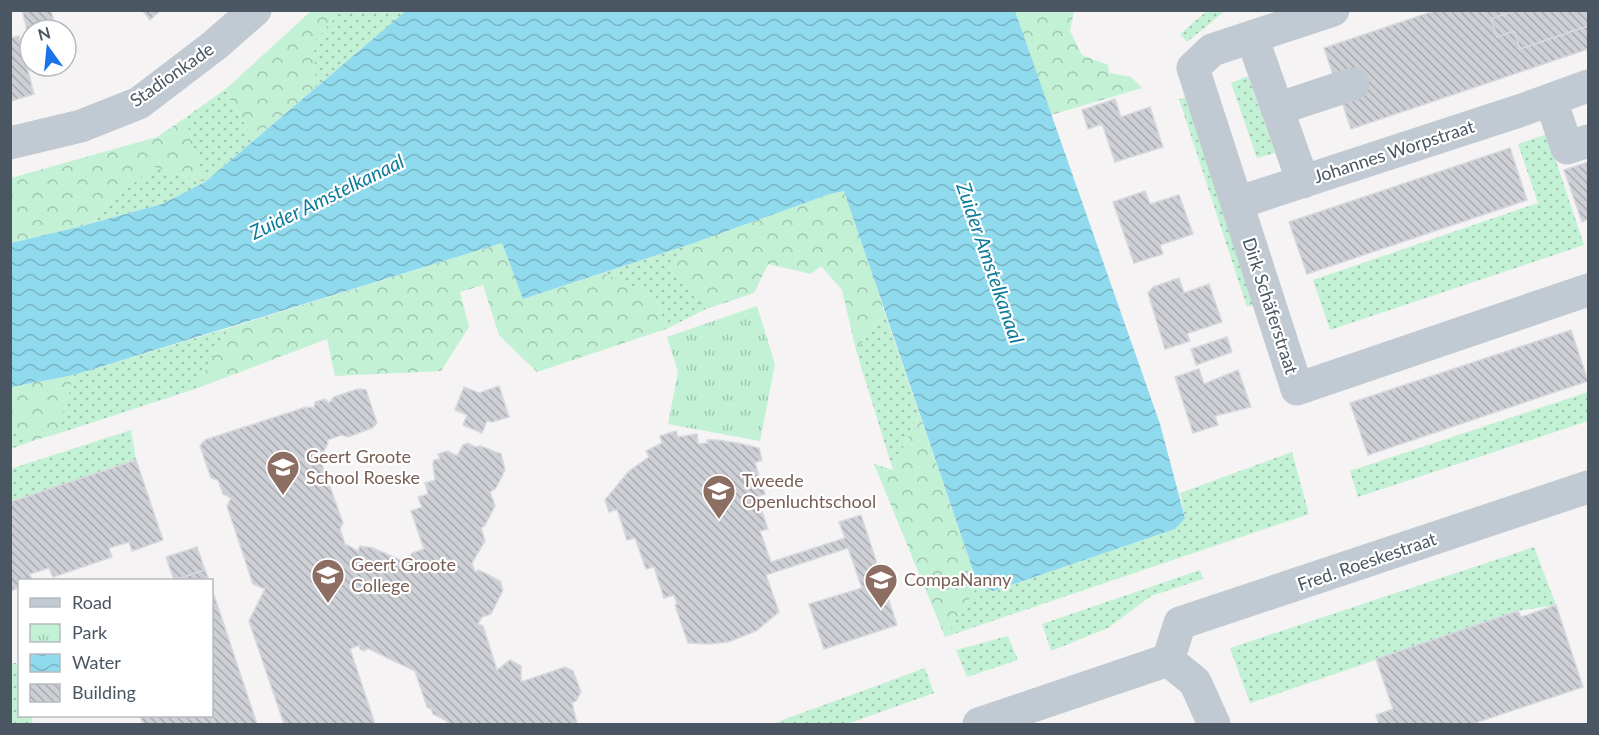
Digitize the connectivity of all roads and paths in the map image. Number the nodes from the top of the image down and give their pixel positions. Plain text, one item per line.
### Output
1 (255, 10) edge
2 (1333, 10) edge
3 (1252, 37) junction
4 (1353, 84) dead end
5 (1588, 86) edge
6 (1551, 100) junction
7 (1277, 109) junction
8 (1588, 141) edge
9 (10, 142) edge
10 (1303, 182) junction
11 (1237, 203) junction
12 (1588, 290) edge
13 (1588, 488) edge
14 (1168, 660) junction
15 (979, 724) edge
16 (1214, 724) edge

1 - 9 street, Stadionkade
2 - 3 street
3 - 7 street
3 - 11 street, Dirk Schäferstraat
4 - 7 street
5 - 6 street, Johannes Worpstraat
6 - 8 street
6 - 10 street, Johannes Worpstraat
7 - 10 street
10 - 11 street, Johannes Worpstraat
11 - 12 street, Dirk Schäferstraat
13 - 14 street, Fred. Roeskestraat
14 - 15 street
14 - 16 street

